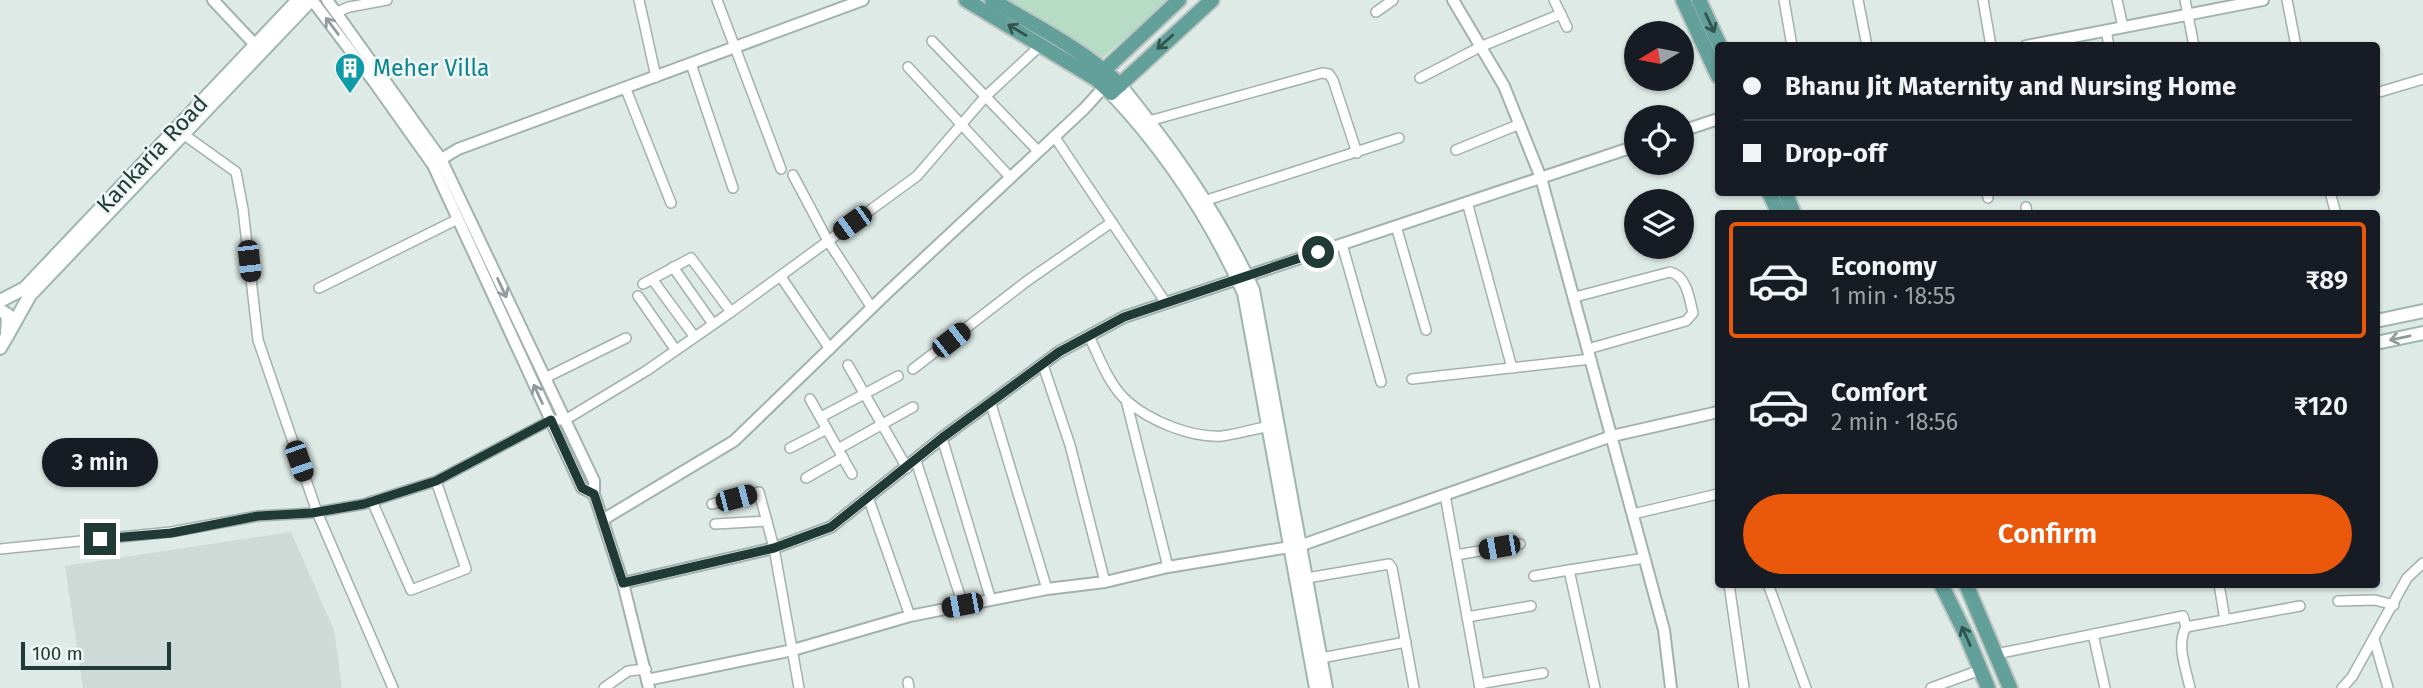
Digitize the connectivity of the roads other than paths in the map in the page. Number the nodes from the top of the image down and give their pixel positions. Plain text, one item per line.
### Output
1 (214, 0) edge
2 (298, 0) edge
3 (311, 0) edge
4 (327, 0) edge
5 (387, 0) edge
6 (639, 0) edge
7 (717, 0) edge
8 (863, 0) edge
9 (966, 0) edge
10 (992, 0) edge
11 (1179, 0) edge
12 (1212, 0) edge
13 (1394, 0) edge
14 (1454, 0) edge
15 (1554, 0) edge
16 (1683, 0) edge
17 (1699, 0) edge
18 (1784, 0) edge
19 (1858, 0) edge
20 (1983, 0) edge
21 (2117, 0) edge
22 (2185, 0) edge
23 (2263, 0) edge
24 (2287, 0) edge
25 (337, 12) junction
26 (1376, 12) dead end
27 (2187, 13) junction
28 (1561, 14) junction
29 (1567, 27) dead end
30 (2123, 27) junction
31 (2106, 30) junction
32 (932, 41) dead end
33 (1718, 42) edge
34 (1791, 42) edge
35 (1866, 42) edge
36 (1990, 42) edge
37 (2043, 42) edge
38 (2108, 42) edge
39 (2193, 42) edge
40 (2295, 42) edge
41 (1041, 45) junction
42 (735, 46) junction
43 (1480, 47) junction
44 (258, 49) junction
45 (691, 64) junction
46 (908, 67) dead end
47 (1715, 69) edge
48 (656, 76) junction
49 (1420, 78) dead end
50 (2423, 79) edge
51 (1107, 83) junction
52 (625, 87) junction
53 (2380, 92) edge
54 (985, 97) junction
55 (1715, 120) edge
56 (1149, 121) junction
57 (1520, 124) junction
58 (962, 125) junction
59 (1694, 127) edge
60 (183, 134) junction
61 (1054, 136) junction
62 (1399, 138) dead end
63 (1456, 150) dead end
64 (1624, 150) edge
65 (1038, 151) junction
66 (1357, 153) junction
67 (437, 162) junction
68 (781, 169) dead end
69 (793, 175) dead end
70 (1010, 177) junction
71 (1541, 178) junction
72 (733, 188) dead end
73 (1204, 201) junction
74 (1466, 202) junction
75 (671, 203) dead end
76 (458, 219) junction
77 (1112, 222) junction
78 (1396, 226) junction
79 (828, 241) junction
80 (1342, 244) junction
81 (673, 267) junction
82 (781, 276) junction
83 (1242, 278) junction
84 (319, 288) dead end
85 (638, 296) dead end
86 (1575, 297) junction
87 (0, 301) edge
88 (1166, 303) junction
89 (872, 308) junction
90 (0, 310) edge
91 (2423, 311) edge
92 (731, 312) junction
93 (2380, 320) edge
94 (712, 324) junction
95 (1426, 330) dead end
96 (2423, 333) edge
97 (7, 336) junction
98 (694, 336) junction
99 (1088, 336) junction
100 (626, 338) dead end
101 (2380, 342) edge
102 (0, 348) edge
103 (675, 349) junction
104 (831, 349) junction
105 (1590, 354) junction
106 (848, 365) dead end
107 (1043, 365) junction
108 (1512, 368) junction
109 (913, 369) dead end
110 (898, 376) dead end
111 (545, 378) junction
112 (1412, 379) dead end
113 (1381, 382) dead end
114 (865, 393) junction
115 (810, 399) dead end
116 (1126, 400) junction
117 (991, 404) junction
118 (913, 407) dead end
119 (1715, 413) edge
120 (821, 417) junction
121 (551, 420) junction
122 (565, 420) junction
123 (882, 425) junction
124 (1270, 426) junction
125 (827, 429) junction
126 (1612, 436) junction
127 (942, 438) junction
128 (790, 449) dead end
129 (840, 453) junction
130 (911, 464) junction
131 (852, 474) dead end
132 (806, 478) dead end
133 (436, 481) junction
134 (594, 494) junction
135 (1445, 495) junction
136 (1715, 495) edge
137 (869, 497) junction
138 (372, 501) junction
139 (712, 504) dead end
140 (317, 512) junction
141 (1633, 514) junction
142 (604, 519) junction
143 (766, 521) junction
144 (715, 524) dead end
145 (1520, 544) dead end
146 (1296, 545) junction
147 (774, 548) junction
148 (0, 549) edge
149 (1456, 555) junction
150 (1644, 558) junction
151 (2423, 563) edge
152 (1168, 566) junction
153 (1569, 570) junction
154 (1534, 576) dead end
155 (1307, 578) junction
156 (1105, 582) junction
157 (623, 583) junction
158 (1730, 588) edge
159 (1769, 588) edge
160 (1943, 588) edge
161 (1968, 588) edge
162 (2220, 588) edge
163 (1047, 589) junction
164 (991, 600) junction
165 (2338, 601) dead end
166 (962, 605) junction
167 (2394, 605) junction
168 (1531, 606) dead end
169 (2300, 607) dead end
170 (910, 616) junction
171 (1467, 617) junction
172 (2225, 620) junction
173 (2186, 627) junction
174 (2093, 635) junction
175 (2374, 639) junction
176 (1406, 642) junction
177 (793, 650) junction
178 (1996, 654) junction
179 (1321, 658) junction
180 (1980, 670) junction
181 (1543, 673) dead end
182 (647, 679) edge
183 (1479, 686) edge
184 (393, 688) edge
185 (604, 688) edge
186 (799, 688) edge
187 (1316, 688) edge
188 (1326, 688) edge
189 (1414, 688) edge
190 (1595, 688) edge
191 (1671, 688) edge
192 (1744, 688) edge
193 (1806, 688) edge
194 (1931, 688) edge
195 (1988, 688) edge
196 (2010, 688) edge
197 (2105, 688) edge
198 (2189, 688) edge
199 (2342, 688) edge
200 (2388, 688) edge

1 - 44 street
2 - 44 main road, Kankaria Road
3 - 44 main road
67 -> 3 street
4 - 25 street
5 - 25 street
6 - 48 street
7 - 42 street
8 - 42 street
41 -> 9 main road
10 - 51 main road
11 - 51 main road
12 -> 51 main road
13 - 26 street
14 - 43 street
15 - 28 street
16 - 47 main road
17 -> 33 main road
18 - 34 street
19 - 35 street
20 - 36 street
21 - 30 street
22 - 27 street
23 - 27 street
24 - 40 street
25 - 67 street
27 - 30 street
27 - 39 street
28 - 29 street
28 - 43 street
30 - 31 street
31 - 37 street
31 - 38 street
32 - 54 street
41 - 51 main road
41 - 54 street
42 - 45 street
42 - 68 street
43 - 49 street
43 - 57 street
44 - 60 main road
44 - 87 main road, Kankaria Road
45 - 48 street
45 - 72 street
46 - 58 street
48 - 52 street
50 - 53 street
51 - 56 main road
51 - 61 street
51 - 83 main road
52 - 67 street
52 - 75 street
54 - 58 street
54 - 65 street
55 - 59 street
56 - 66 street
56 - 73 main road
57 - 63 street
57 - 71 street
58 - 70 street
58 - 79 street
60 - 97 main road
60 - 140 street
61 - 65 street
61 - 77 street
62 - 66 street
64 - 71 street
65 - 70 street
66 - 73 street
67 - 76 street
67 -> 111 street
69 - 79 street
70 - 89 street
71 - 74 street
71 - 86 street
73 - 83 main road
74 - 78 street
74 - 108 street
76 - 84 street
121 -> 76 street
77 - 88 street
77 - 109 street
78 - 80 street
78 - 95 street
79 - 82 street
79 - 89 street
80 - 83 street
80 - 113 street
81 - 92 street
81 - 94 street
81 - 98 street
82 - 92 street
82 - 104 street
83 - 88 street
83 - 124 main road
83 - 146 main road
85 - 103 street
86 - 105 street
86 - 105 street
88 - 99 street
89 - 104 street
90 - 97 main road
91 - 93 main road
92 - 94 street
94 - 98 street
96 -> 101 main road
97 - 102 main road
98 - 103 street
99 - 107 street
99 - 116 street
100 - 111 street
103 - 122 street
104 - 142 street
105 - 108 street
105 - 126 street
106 - 114 street
107 - 117 street
107 - 156 street
108 - 112 street
110 - 114 street
111 - 122 street
114 - 120 street
114 - 123 street
115 - 120 street
116 - 124 street
116 - 152 street
117 - 127 street
117 - 163 street
118 - 123 street
119 - 126 street
120 - 125 street
121 - 122 street
121 - 133 street
121 - 134 street
122 - 134 street
123 - 129 street
123 - 130 street
124 - 146 main road
125 - 128 street
125 - 129 street
126 - 135 street
126 - 141 street
127 - 130 street
127 - 164 street
129 - 131 street
129 - 132 street
130 - 137 street
130 - 166 street
133 - 138 street
133 - 138 street
134 - 142 street
135 - 146 street
135 - 149 street
136 - 141 street
137 - 147 street
137 - 170 street
138 - 140 street
139 - 143 street
140 - 148 street
140 - 184 street
141 - 150 street
142 - 157 street
143 - 144 street
143 - 147 street
145 - 149 street
146 - 152 street
146 - 155 main road
146 - 187 main road
147 - 157 street
147 - 177 street
149 - 171 street
150 - 153 street
150 - 191 street
151 - 167 street
152 - 156 street
153 - 154 street
153 - 190 street
155 - 176 street
155 - 179 main road
156 - 163 street
157 - 182 street
158 - 192 street
159 - 193 street
180 -> 160 main road
161 - 178 main road
162 - 172 street
163 - 164 street
164 - 166 street
165 - 167 street
166 - 170 street
167 - 175 street
168 - 171 street
169 - 172 street
170 - 177 street
171 - 183 street
172 - 173 street
173 - 174 street
173 - 198 street
174 - 178 street
174 - 197 street
175 - 199 street
175 - 200 street
176 - 179 street
176 - 189 street
177 - 182 street
177 - 186 street
178 - 196 main road
179 - 188 main road
180 - 194 street
180 - 195 main road
181 - 183 street
182 - 185 street

